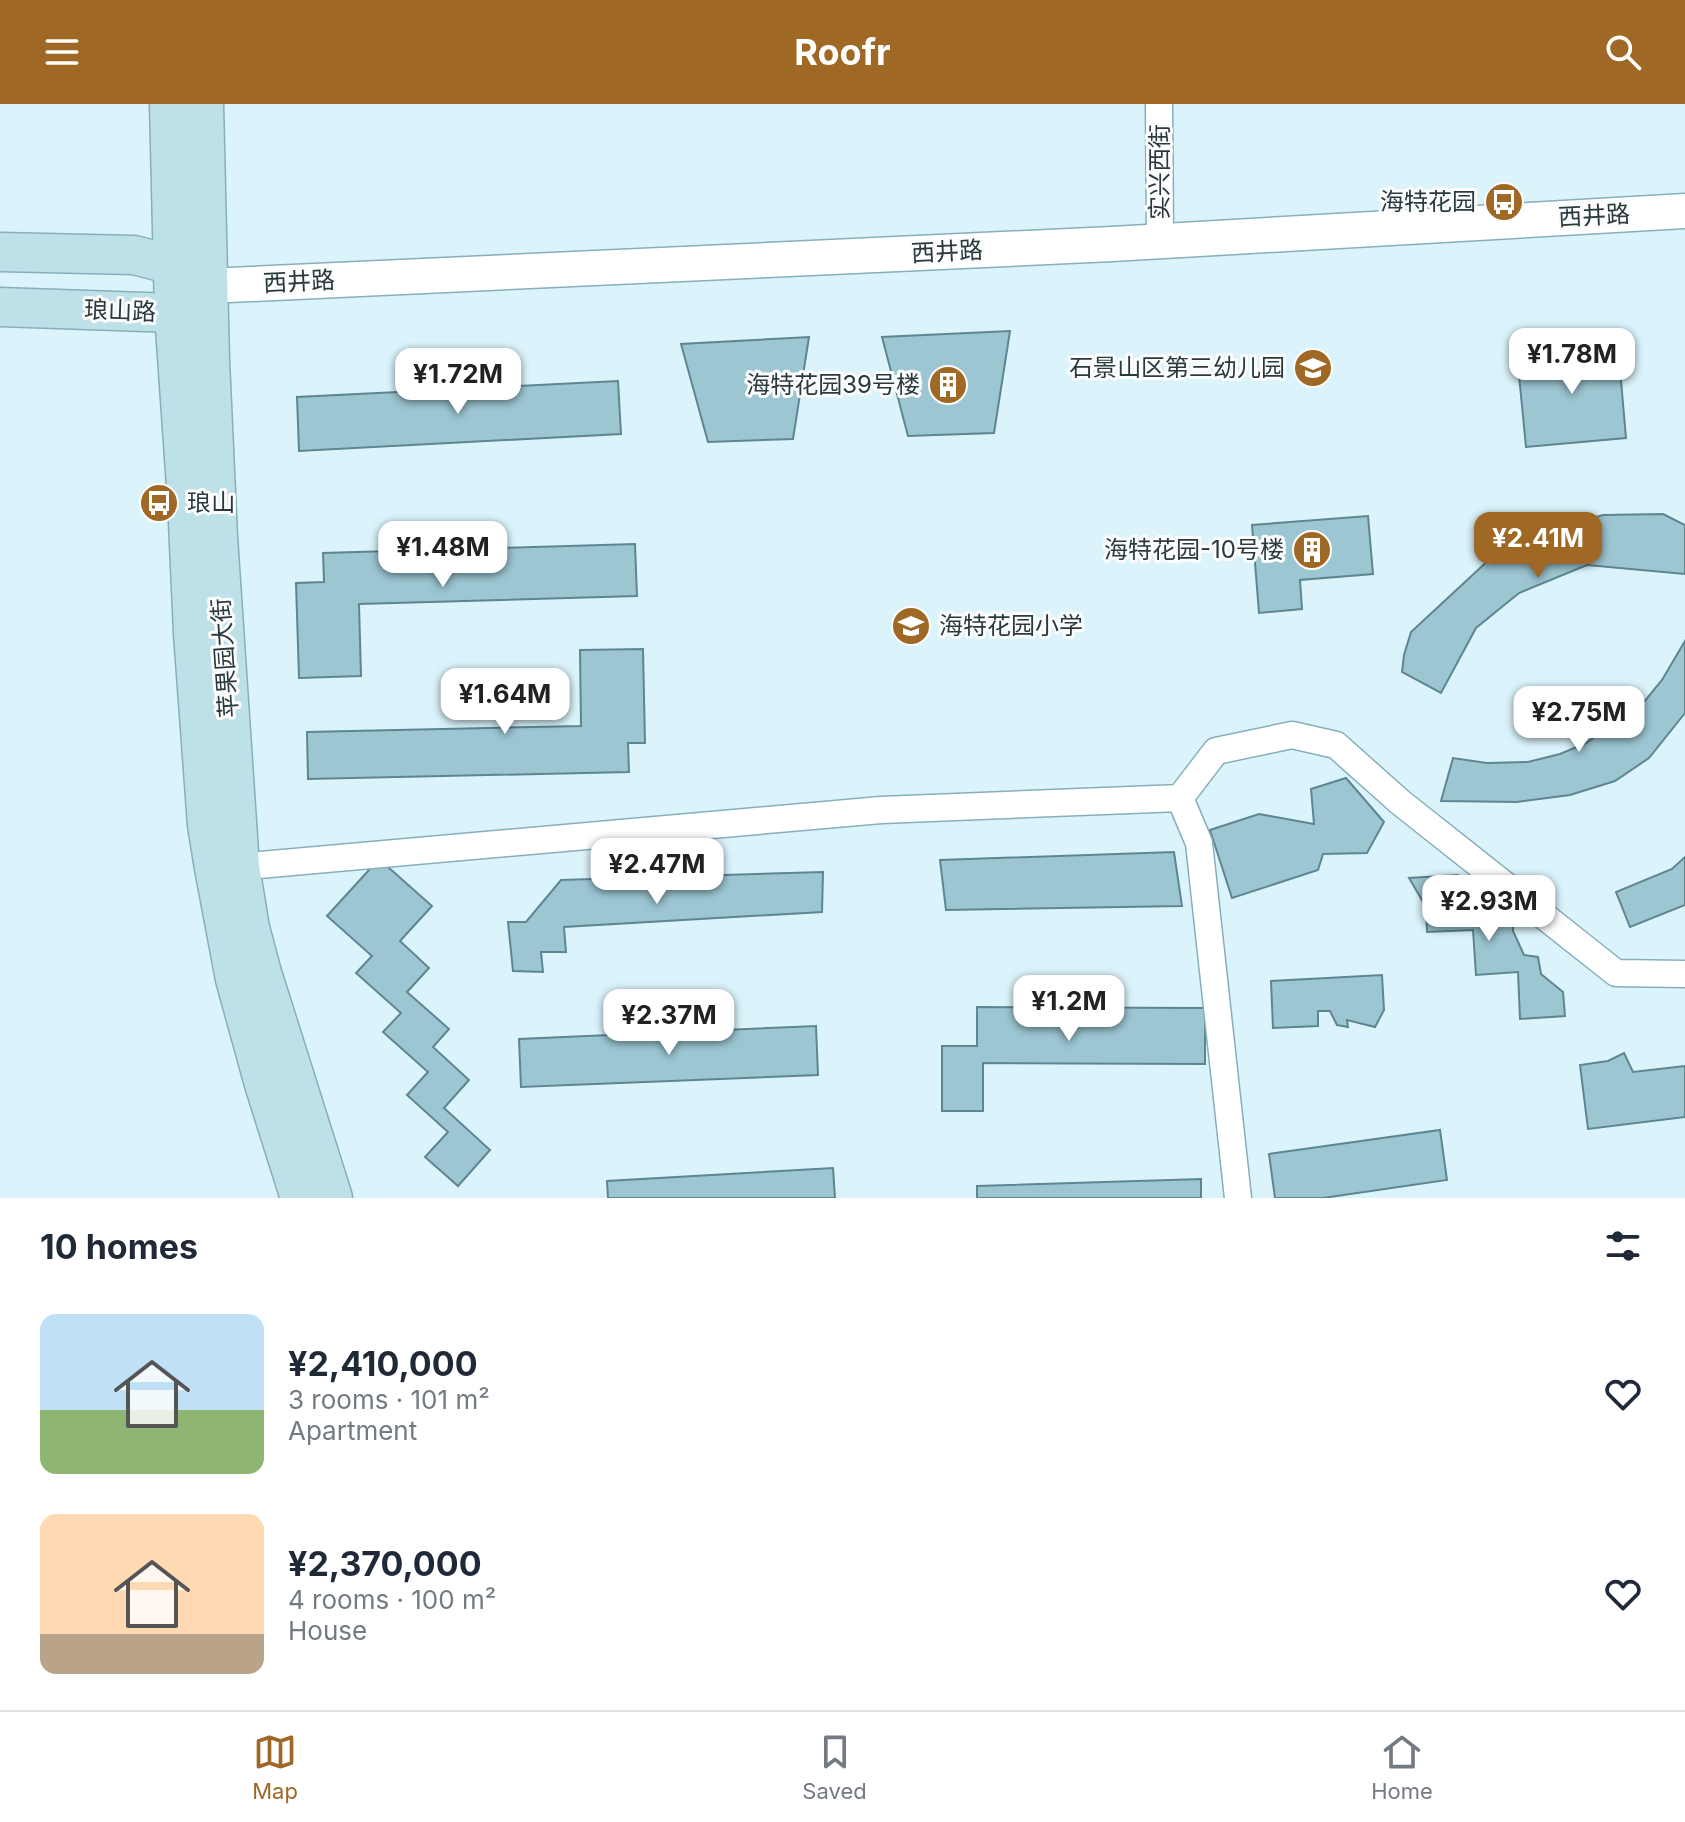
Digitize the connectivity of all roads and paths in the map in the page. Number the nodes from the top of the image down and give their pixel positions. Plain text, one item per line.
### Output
1 (169, 104) edge
2 (204, 104) edge
3 (1159, 104) edge
4 (1685, 211) edge
5 (1160, 240) junction
6 (0, 252) edge
7 (173, 265) junction
8 (208, 286) junction
9 (0, 307) edge
10 (174, 313) junction
11 (1180, 798) junction
12 (227, 868) junction
13 (1685, 974) edge
14 (300, 1198) edge
15 (333, 1198) edge
16 (1238, 1198) edge

1 - 7 main road, 苹果园大街
2 - 8 main road, 苹果园大街
3 - 5 street, 实兴西街
4 - 5 street, 西井路
5 - 8 street, 西井路
6 - 7 main road, 琅山路
7 - 8 main road, 琅山路
7 - 10 main road, 苹果园大街
8 - 10 main road, 琅山路
8 - 12 main road, 苹果园大街
9 - 10 main road, 琅山路
10 - 12 main road, 苹果园大街
11 - 12 street
11 - 13 street
11 - 16 street
12 - 14 main road, 苹果园大街
12 - 15 main road, 苹果园大街

